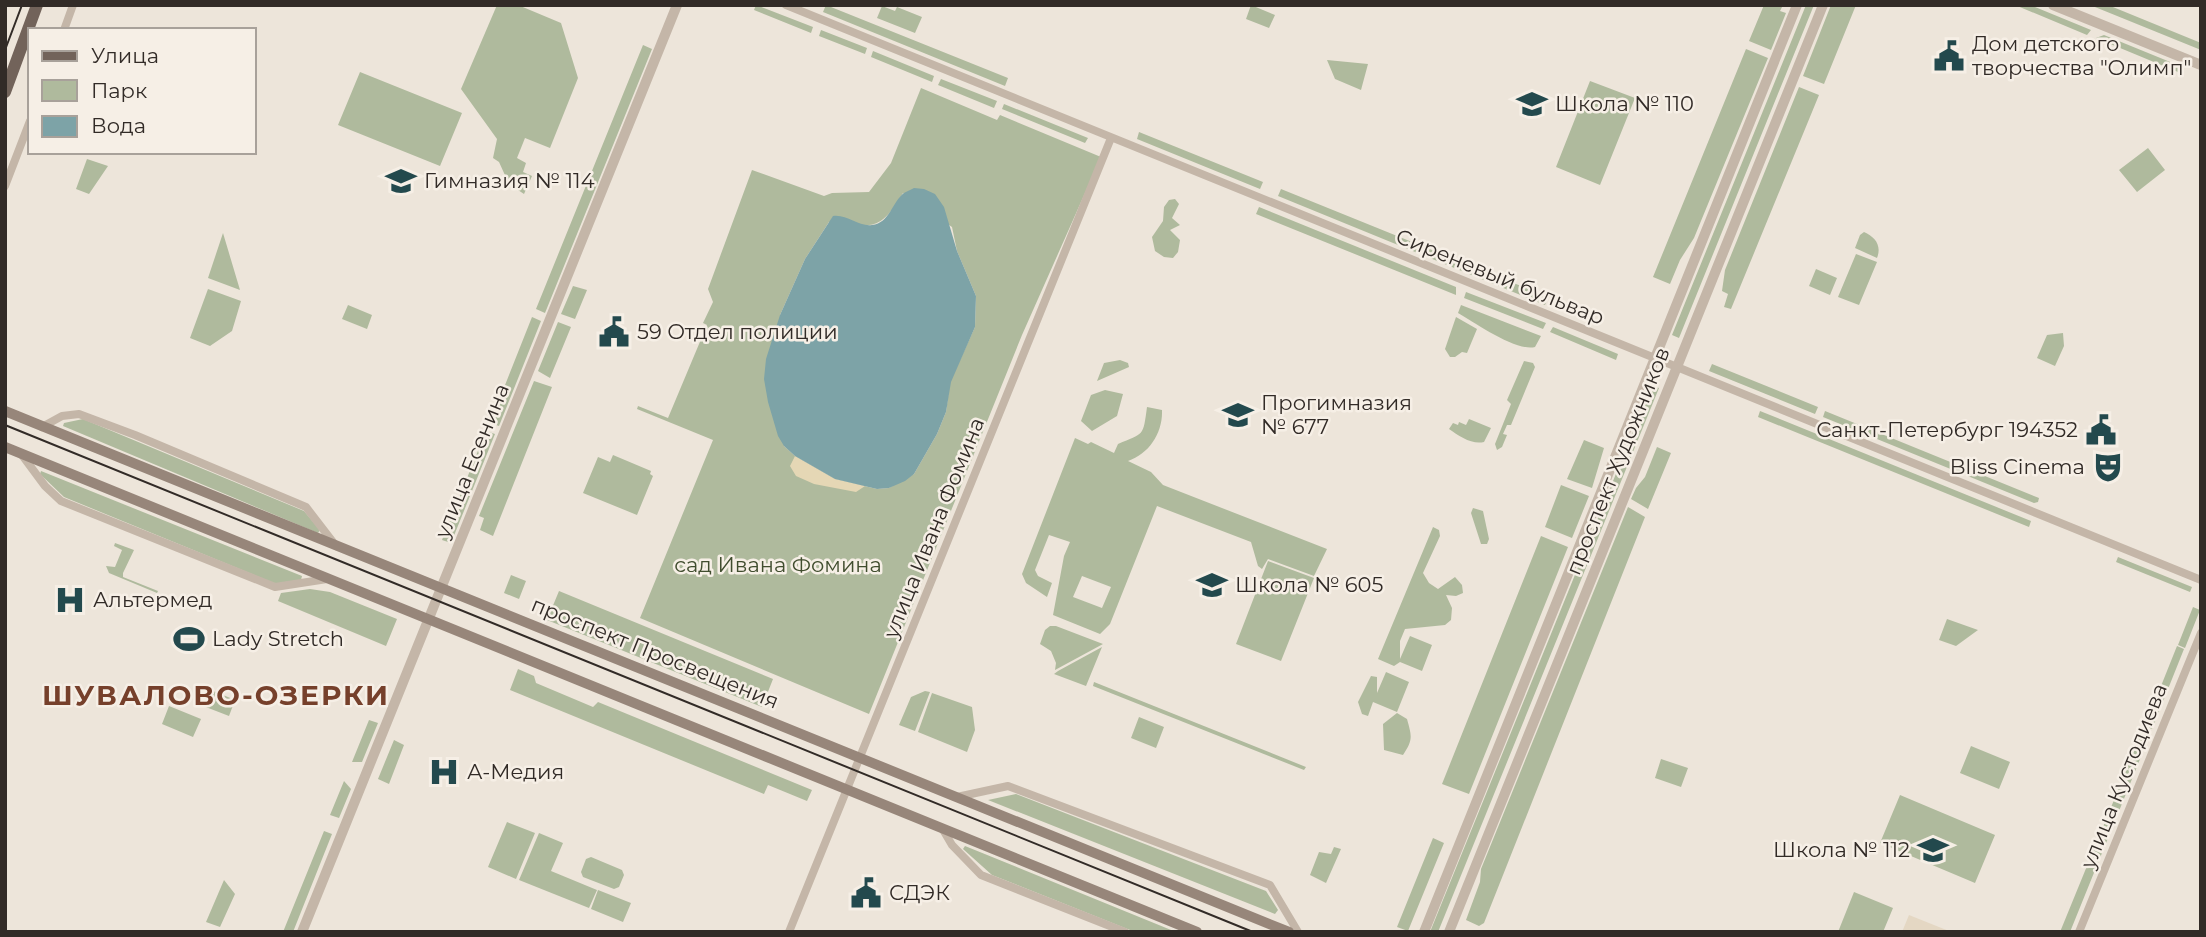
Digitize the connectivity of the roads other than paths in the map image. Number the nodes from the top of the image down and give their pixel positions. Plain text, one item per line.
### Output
1 (37, 5) edge
2 (73, 5) edge
3 (677, 5) edge
4 (786, 5) edge
5 (1797, 5) edge
6 (1823, 5) edge
7 (2053, 5) edge
8 (29, 28) edge
9 (65, 28) edge
10 (28, 29) edge
11 (2201, 65) edge
12 (5, 92) edge
13 (28, 126) edge
14 (1111, 138) junction
15 (5, 186) edge
16 (1655, 358) junction
17 (1677, 368) junction
18 (5, 411) edge
19 (42, 427) junction
20 (5, 447) edge
21 (20, 453) junction
22 (338, 548) junction
23 (329, 579) junction
24 (2201, 580) edge
25 (442, 587) junction
26 (428, 620) junction
27 (2201, 633) edge
28 (860, 757) junction
29 (847, 790) junction
30 (957, 797) junction
31 (942, 828) junction
32 (302, 932) edge
33 (789, 932) edge
34 (1125, 932) edge
35 (1197, 932) edge
36 (1289, 932) edge
37 (1298, 932) edge
38 (1424, 932) edge
39 (1449, 932) edge
40 (2080, 932) edge

1 - 8 main road
2 - 9 street
3 - 25 street, улица Есенина
4 - 14 street, Сиреневый бульвар
5 - 16 street, проспект Художников
6 - 17 street, проспект Художников
7 - 11 street
10 - 12 main road
13 - 15 street
14 - 16 street, Сиреневый бульвар
14 - 28 street, улица Ивана Фомина
16 - 17 street, Сиреневый бульвар
16 - 38 street, проспект Художников
17 - 24 street, Сиреневый бульвар
17 - 39 street, проспект Художников
18 - 19 main road, проспект Просвещения
19 - 22 main road, проспект Просвещения
19 - 22 street
20 - 21 main road
21 - 23 main road
21 - 23 street
22 - 25 main road, проспект Просвещения
23 - 26 main road
25 - 26 street, улица Есенина
25 - 28 main road, проспект Просвещения
26 - 29 main road
26 - 32 street, улица Есенина
27 - 40 street, улица Кустодиева
28 - 29 street, улица Ивана Фомина
28 - 30 main road, проспект Просвещения
29 - 31 main road
29 - 33 street, улица Ивана Фомина
30 - 36 main road, проспект Просвещения
30 - 37 street
31 - 34 street
31 - 35 main road

